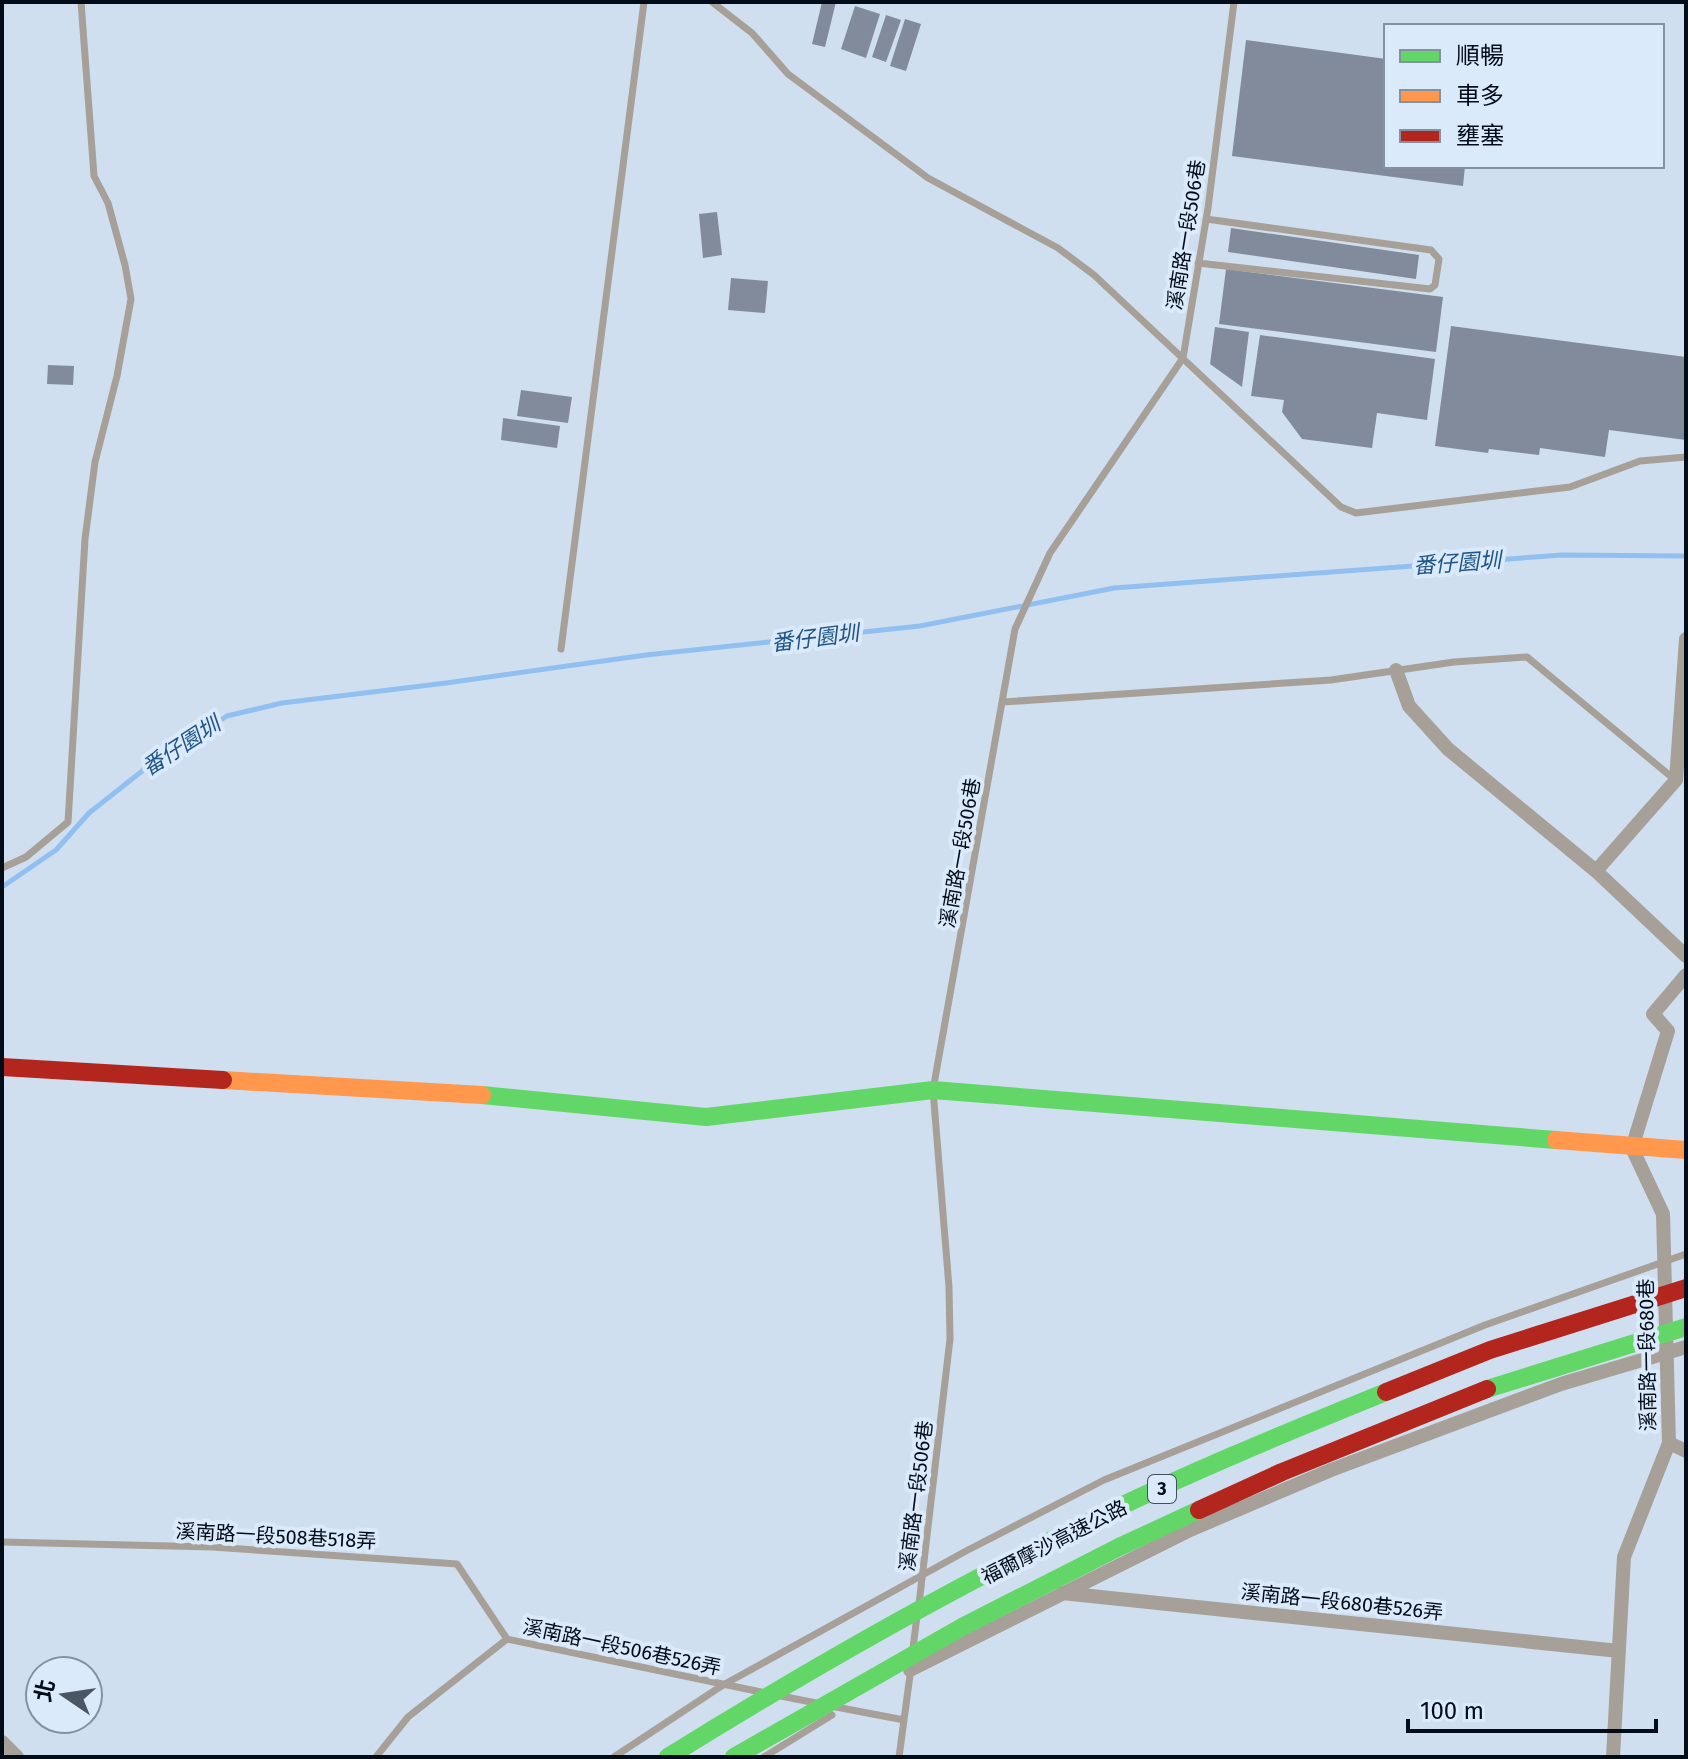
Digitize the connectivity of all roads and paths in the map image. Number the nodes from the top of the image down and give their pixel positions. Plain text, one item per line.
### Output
1 (81, 2) edge
2 (644, 2) edge
3 (712, 2) edge
4 (1234, 2) edge
5 (1206, 219) junction
6 (1198, 263) junction
7 (1183, 358) junction
8 (1686, 457) edge
9 (1686, 639) edge
10 (561, 649) dead end
11 (1396, 670) junction
12 (1003, 702) junction
13 (1683, 783) edge
14 (2, 868) edge
15 (1596, 871) junction
16 (1686, 956) edge
17 (1686, 975) edge
18 (2, 1067) edge
19 (933, 1090) junction
20 (1632, 1148) junction
21 (1686, 1150) edge
22 (1686, 1254) edge
23 (1665, 1263) junction
24 (1686, 1288) edge
25 (1686, 1327) edge
26 (1686, 1347) edge
27 (1668, 1354) junction
28 (1669, 1443) junction
29 (1686, 1451) edge
30 (2, 1542) edge
31 (922, 1577) junction
32 (1062, 1593) junction
33 (507, 1639) junction
34 (1619, 1651) junction
35 (904, 1674) junction
36 (723, 1685) junction
37 (856, 1700) dead end
38 (843, 1708) junction
39 (904, 1720) junction
40 (2, 1742) edge
41 (17, 1757) edge
42 (376, 1757) edge
43 (614, 1757) edge
44 (668, 1757) edge
45 (734, 1757) edge
46 (764, 1757) edge
47 (899, 1757) edge
48 (1613, 1757) edge

1 - 14 lane
2 - 10 lane
3 - 7 lane
4 - 5 lane, 溪南路一段506巷
5 - 6 lane, 溪南路一段506巷
5 - 6 lane
6 - 7 lane, 溪南路一段506巷
7 - 8 lane
7 - 12 lane, 溪南路一段506巷
9 - 13 street
11 - 12 lane
11 - 13 lane
11 - 15 street
12 - 19 lane, 溪南路一段506巷
13 - 15 street
15 - 16 street
17 - 20 street
18 - 19 main road
19 - 20 main road
19 - 31 lane, 溪南路一段506巷
20 - 21 main road
20 - 23 street, 溪南路一段680巷
22 - 23 lane
23 - 27 street, 溪南路一段680巷
23 - 31 lane
24 - 44 main road, 福爾摩沙高速公路 / 3, bridge
25 - 45 main road, 福爾摩沙高速公路 / 3, bridge
26 - 27 street
27 - 28 street, 溪南路一段680巷
27 - 32 street
28 - 29 street
28 - 34 street, 溪南路一段680巷
30 - 33 lane, 溪南路一段508巷518弄
31 - 35 lane, 溪南路一段506巷
31 - 36 lane
32 - 34 street, 溪南路一段680巷526弄
32 - 35 street
33 - 36 lane, 溪南路一段506巷526弄
33 - 42 lane, 溪南路一段506巷526弄
34 - 48 street, 溪南路一段680巷
35 - 39 lane, 溪南路一段506巷
36 - 38 lane, 溪南路一段506巷526弄
36 - 43 lane
37 - 38 lane
38 - 39 lane, 溪南路一段506巷526弄
38 - 46 lane
39 - 47 lane, 溪南路一段506巷
40 - 41 street

